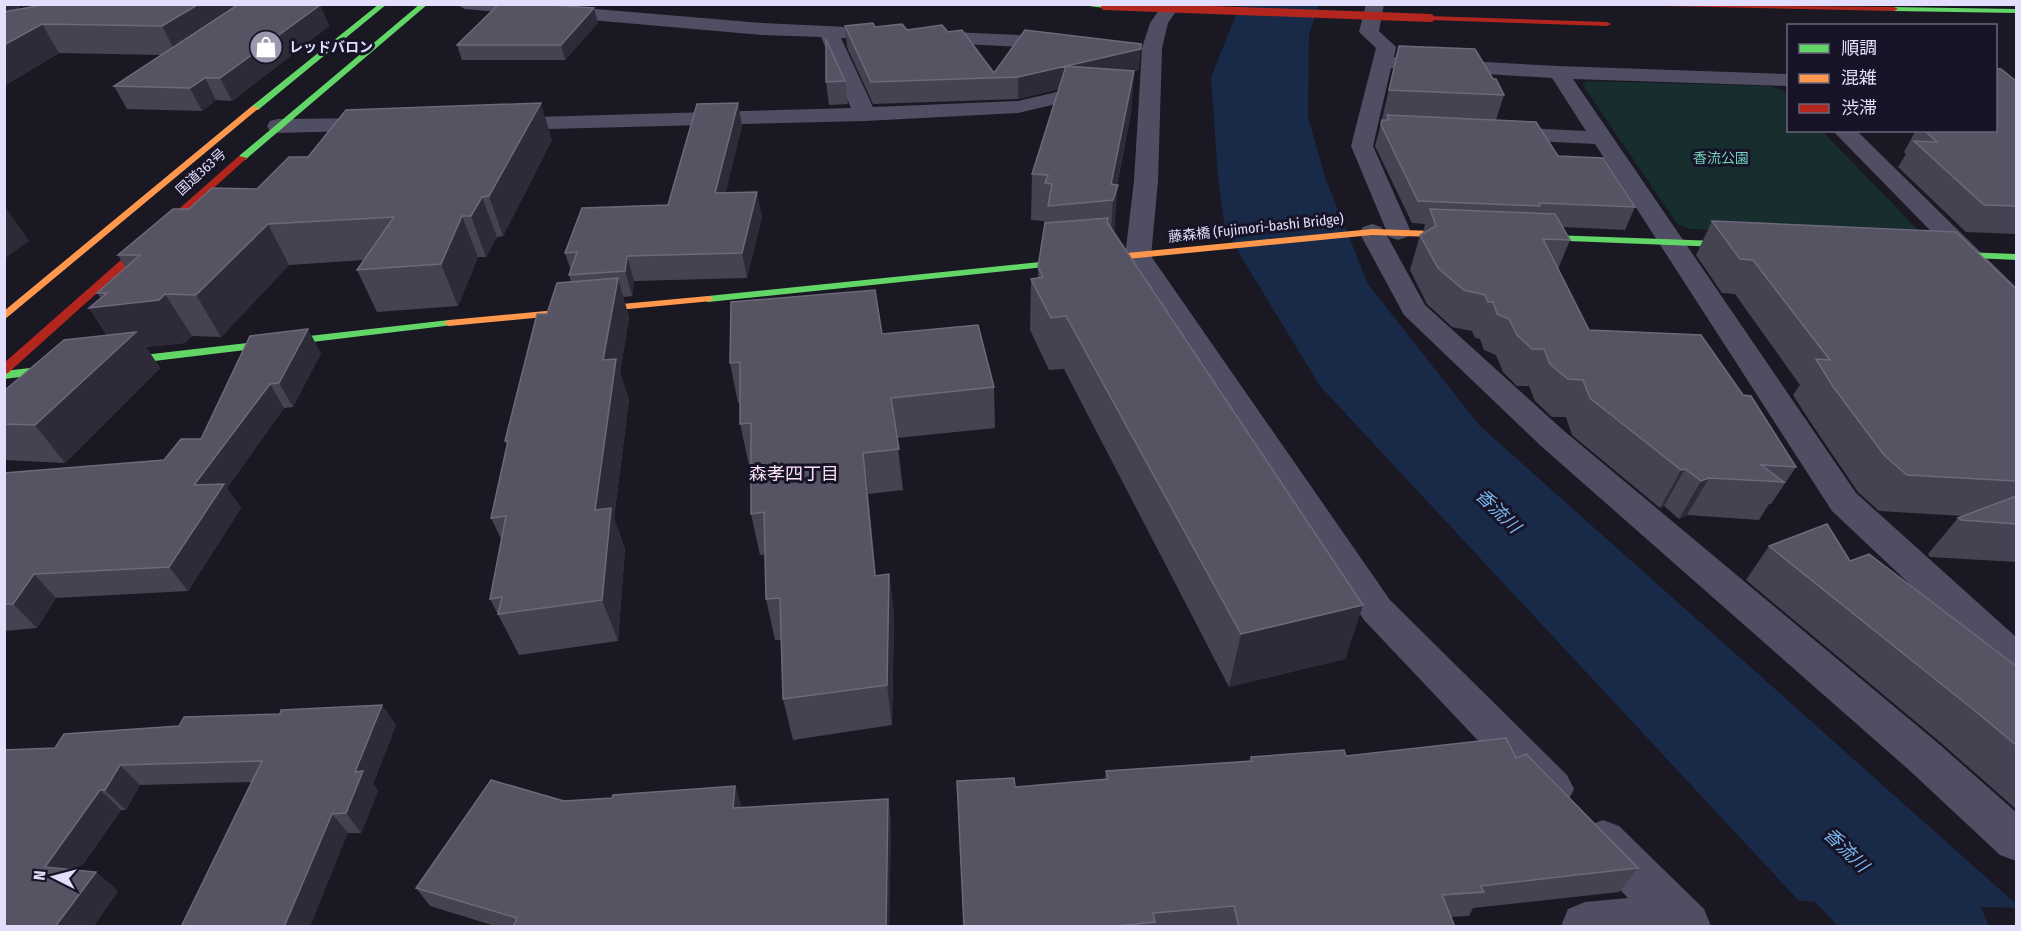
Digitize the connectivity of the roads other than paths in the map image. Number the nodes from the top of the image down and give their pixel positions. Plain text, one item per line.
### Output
1 (384, 4) edge
2 (425, 4) edge
3 (465, 4) edge
4 (1075, 4) edge
5 (1172, 4) edge
6 (1375, 4) edge
7 (1578, 4) edge
8 (2016, 11) edge
9 (1621, 25) dead end
10 (828, 32) junction
11 (1083, 44) edge
12 (1129, 46) edge
13 (1152, 48) junction
14 (1383, 62) junction
15 (1558, 72) junction
16 (1152, 76) junction
17 (1787, 80) edge
18 (865, 114) junction
19 (480, 124) edge
20 (397, 125) edge
21 (278, 126) junction
22 (1365, 127) junction
23 (1388, 128) edge
24 (1845, 132) edge
25 (1483, 133) edge
26 (1602, 138) junction
27 (1376, 233) junction
28 (1481, 235) edge
29 (1504, 236) edge
30 (1670, 242) junction
31 (1754, 245) edge
32 (1921, 253) edge
33 (1149, 255) junction
34 (1969, 255) junction
35 (2016, 257) edge
36 (2016, 302) edge
37 (4, 317) edge
38 (4, 372) edge
39 (2016, 660) edge
40 (2016, 840) edge
41 (1682, 922) edge
42 (1585, 927) edge

1 - 37 main road, 国道363号
2 - 21 main road, 国道363号
3 - 10 street
4 - 9 main road, bridge
5 - 13 street
6 - 14 street
7 - 8 main road
10 - 11 street
10 - 18 street
12 - 13 street
13 - 16 street
14 - 15 street
14 - 22 street
15 - 17 street
15 - 26 street
16 - 18 street
16 - 33 street
18 - 19 street
20 - 21 street
21 - 38 main road, 国道363号
22 - 23 street
22 - 27 street
24 - 34 street
25 - 26 street
26 - 30 street
27 - 28 main road, 藤森橋 (Fujimori-bashi Bridge)
27 - 33 main road, 藤森橋 (Fujimori-bashi Bridge)
27 - 40 street
29 - 30 main road
30 - 31 main road
30 - 39 street
32 - 34 main road
33 - 38 main road, 藤森橋 (Fujimori-bashi Bridge)
33 - 41 street
34 - 35 main road
34 - 36 street
41 - 42 street

